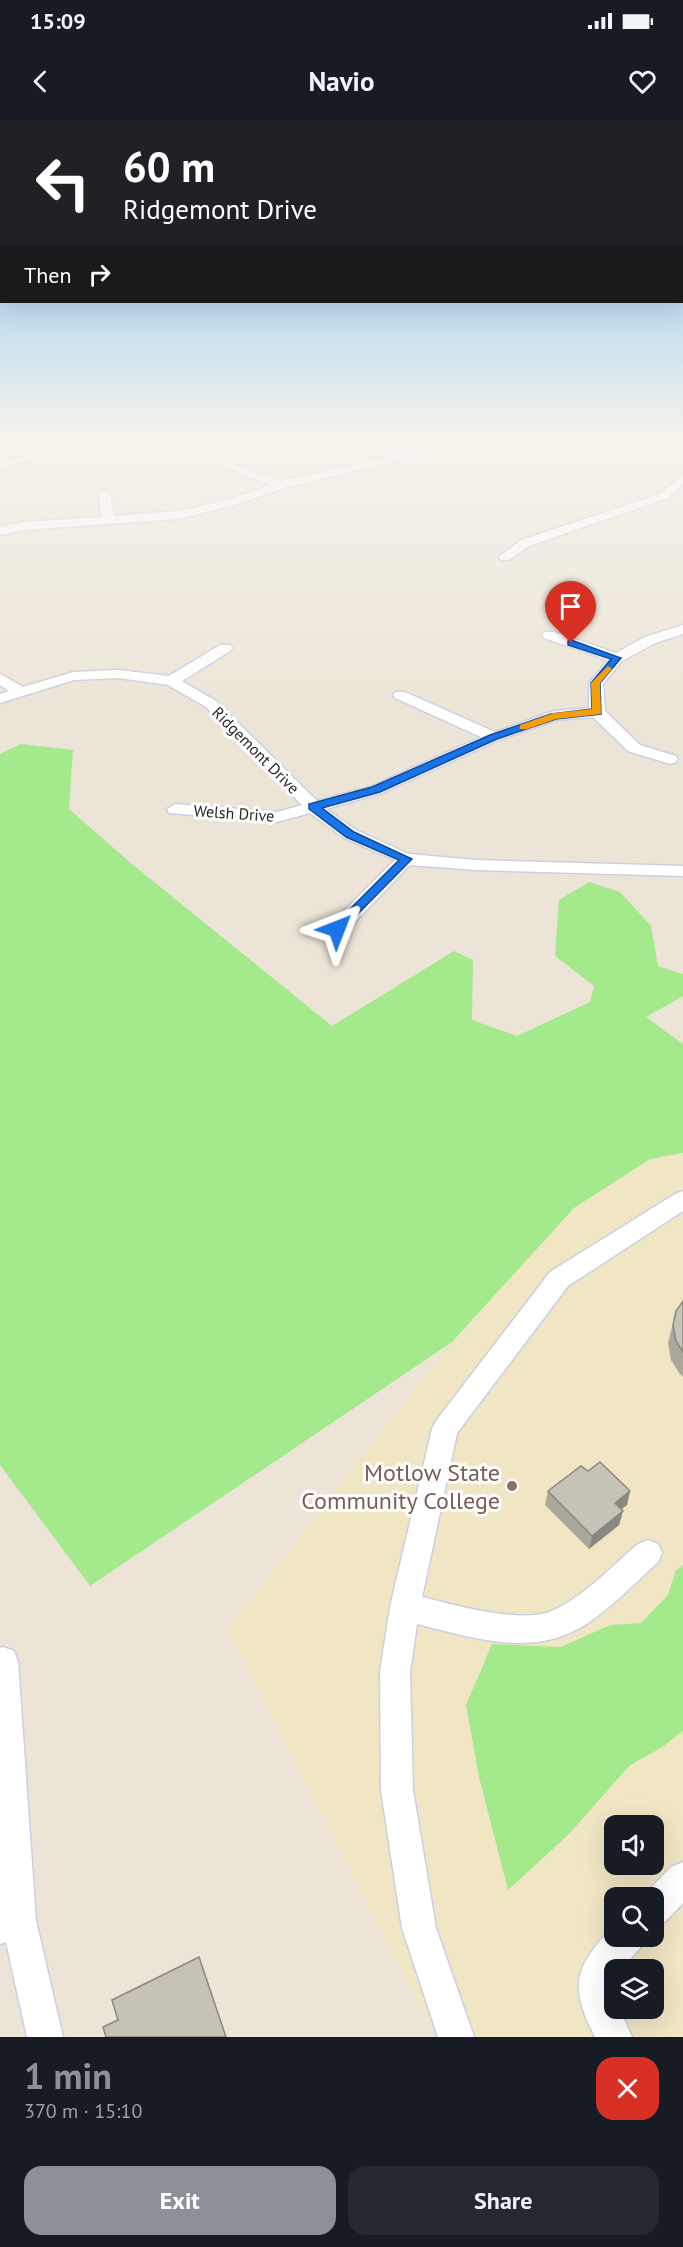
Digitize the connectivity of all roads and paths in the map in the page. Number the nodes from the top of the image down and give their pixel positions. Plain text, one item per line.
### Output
1 (16, 527) edge
2 (571, 527) edge
3 (0, 531) edge
4 (505, 557) dead end
5 (683, 629) edge
6 (549, 635) dead end
7 (225, 648) dead end
8 (616, 658) junction
9 (0, 678) edge
10 (172, 681) junction
11 (20, 692) junction
12 (400, 695) dead end
13 (0, 699) edge
14 (597, 712) junction
15 (494, 737) junction
16 (670, 759) dead end
17 (313, 807) junction
18 (175, 809) dead end
19 (406, 859) junction
20 (683, 871) edge
21 (337, 929) dead end
22 (679, 1208) edge
23 (648, 1553) dead end
24 (405, 1607) junction
25 (3, 1662) dead end
26 (683, 1879) edge
27 (664, 1899) edge
28 (10, 1924) edge
29 (617, 1947) edge
30 (45, 2037) edge
31 (456, 2037) edge
32 (614, 2037) edge

1 - 3 street
2 - 4 street
5 - 8 street
6 - 8 street
7 - 10 street
8 - 14 street
9 - 11 street
10 - 11 street, Ridgemont Drive
10 - 17 street, Ridgemont Drive
11 - 13 street, Ridgemont Drive
12 - 15 street
14 - 15 street, Welsh Drive
14 - 16 street
15 - 17 street, Welsh Drive
17 - 18 street, Welsh Drive
17 - 19 street, Ridgemont Drive
19 - 20 street, Ridgemont Drive
19 - 21 street
22 - 24 street
23 - 24 street
24 - 31 street
25 - 28 street
26 - 27 street
28 - 30 street
29 - 32 street

